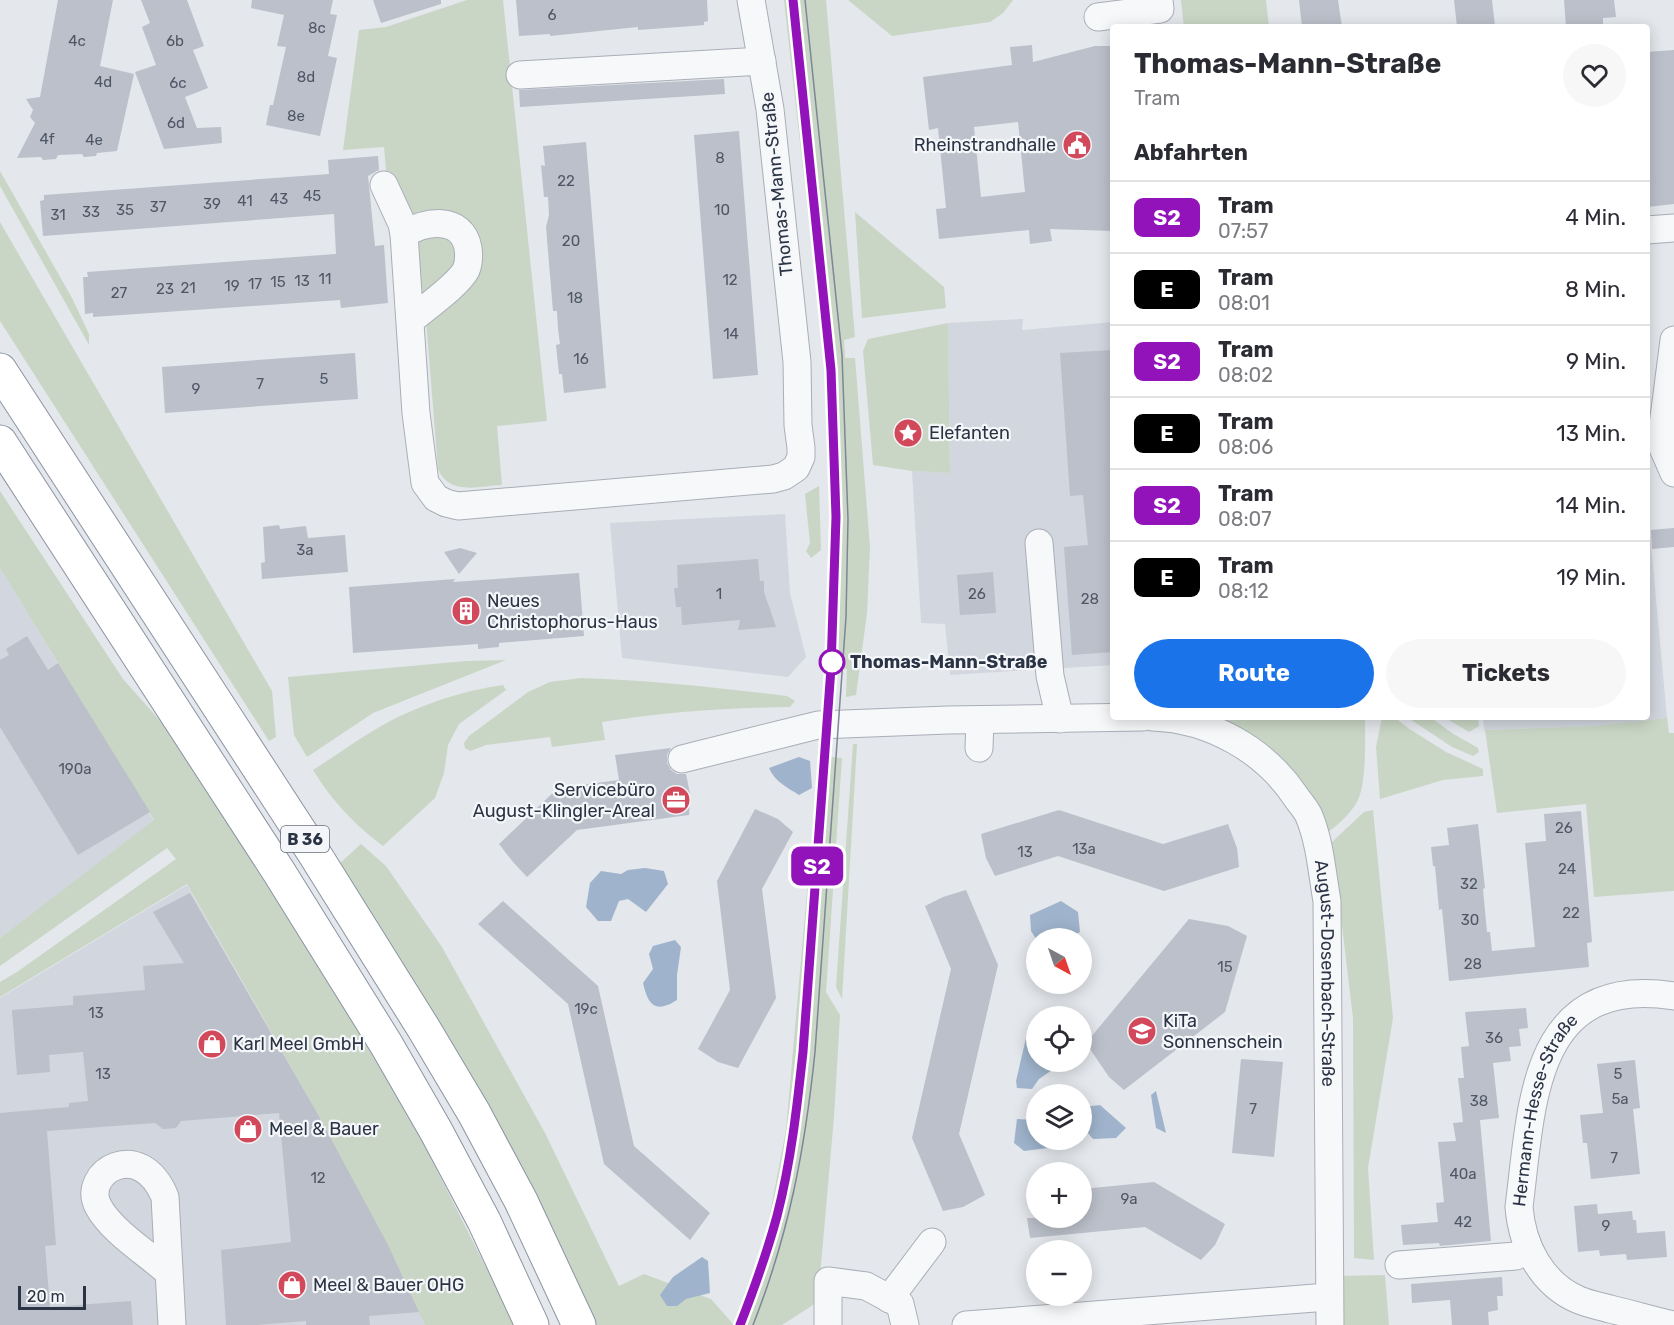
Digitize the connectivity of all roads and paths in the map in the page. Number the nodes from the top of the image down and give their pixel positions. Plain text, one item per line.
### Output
1 (751, 0) edge
2 (1159, 0) edge
3 (1098, 18) dead end
4 (762, 61) junction
5 (520, 75) dead end
6 (384, 185) dead end
7 (1674, 228) edge
8 (1650, 230) edge
9 (404, 234) junction
10 (411, 320) junction
11 (1674, 340) edge
12 (0, 370) edge
13 (0, 442) edge
14 (1663, 464) edge
15 (1039, 543) dead end
16 (1110, 718) edge
17 (1060, 719) junction
18 (1179, 720) edge
19 (981, 721) junction
20 (979, 748) dead end
21 (682, 759) dead end
22 (1674, 996) edge
23 (932, 1242) dead end
24 (1528, 1249) junction
25 (1399, 1265) dead end
26 (168, 1272) dead end
27 (1328, 1297) junction
28 (889, 1299) junction
29 (172, 1325) edge
30 (532, 1325) edge
31 (579, 1325) edge
32 (828, 1325) edge
33 (905, 1325) edge
34 (966, 1325) edge
35 (1330, 1325) edge
36 (1673, 1325) edge

1 - 4 street, Thomas-Mann-Straße
2 - 3 street
4 - 5 street
4 - 10 street, Thomas-Mann-Straße
6 - 9 street, Thomas-Mann-Straße
7 - 8 street
9 - 10 street, Thomas-Mann-Straße
9 - 10 street
11 - 14 street
12 - 31 highway, B 36
13 - 30 highway, B 36
15 - 17 street
16 - 17 street
17 - 19 street
18 - 27 street, August-Dosenbach-Straße
19 - 20 street
19 - 21 street
22 - 24 street, Hermann-Hesse-Straße
23 - 28 street
24 - 25 street
24 - 36 street, Hermann-Hesse-Straße
26 - 29 street
27 - 34 street
27 - 35 street, August-Dosenbach-Straße
28 - 32 street
28 - 33 street

